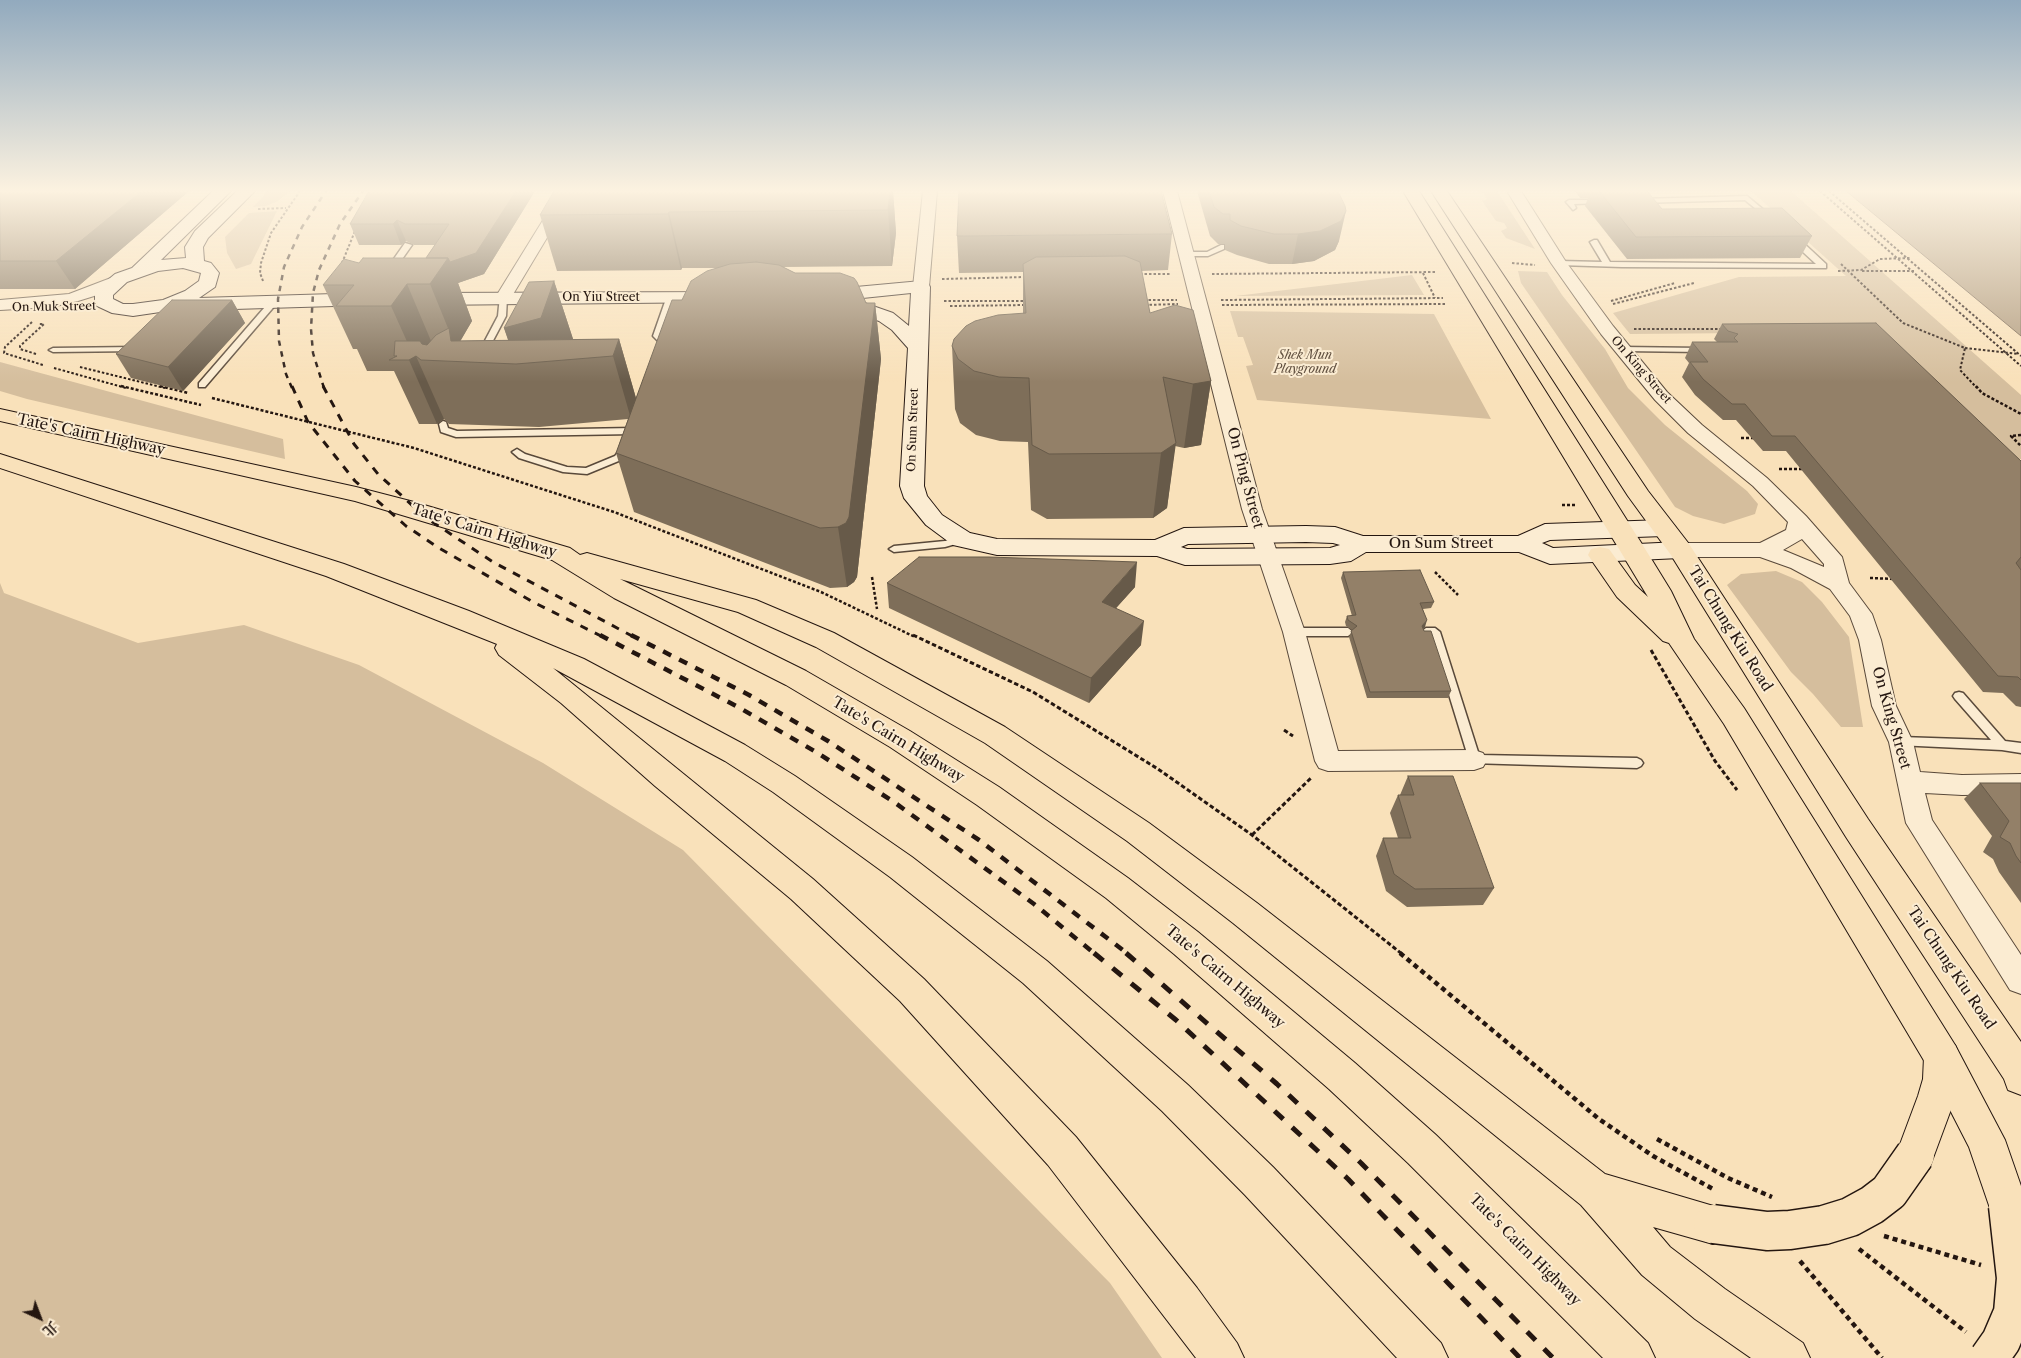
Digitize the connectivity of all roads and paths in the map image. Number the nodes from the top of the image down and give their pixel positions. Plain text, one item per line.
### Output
1 (157, 254) edge
2 (194, 254) edge
3 (264, 254) edge
4 (346, 254) edge
5 (401, 254) edge
6 (530, 254) edge
7 (924, 254) edge
8 (1186, 254) edge
9 (1450, 254) edge
10 (1480, 254) edge
11 (1554, 254) edge
12 (1601, 254) edge
13 (1811, 254) edge
14 (1892, 254) edge
15 (1902, 254) edge
16 (1509, 262) dead end
17 (1559, 263) junction
18 (195, 264) junction
19 (1607, 264) junction
20 (1840, 264) dead end
21 (1537, 266) dead end
22 (340, 269) edge
23 (140, 270) junction
24 (1423, 273) dead end
25 (387, 275) edge
26 (116, 281) junction
27 (263, 281) dead end
28 (1683, 281) dead end
29 (208, 283) junction
30 (921, 287) junction
31 (503, 298) junction
32 (670, 298) junction
33 (740, 298) edge
34 (1435, 298) dead end
35 (374, 299) edge
36 (410, 299) edge
37 (295, 301) junction
38 (274, 302) junction
39 (1607, 302) dead end
40 (167, 305) junction
41 (109, 306) junction
42 (0, 307) edge
43 (1724, 328) edge
44 (1627, 330) dead end
45 (917, 346) junction
46 (1965, 348) junction
47 (142, 349) edge
48 (1624, 349) junction
49 (53, 350) dead end
50 (1715, 350) edge
51 (2006, 353) junction
52 (217, 354) dead end
53 (229, 354) junction
54 (40, 355) dead end
55 (2020, 355) edge
56 (658, 360) edge
57 (477, 362) edge
58 (73, 365) dead end
59 (2021, 366) edge
60 (202, 385) dead end
61 (190, 393) dead end
62 (208, 397) dead end
63 (201, 404) dead end
64 (2021, 414) edge
65 (0, 415) edge
66 (443, 424) edge
67 (2021, 435) edge
68 (1752, 438) dead end
69 (1758, 438) edge
70 (2021, 446) edge
71 (516, 452) dead end
72 (0, 460) edge
73 (1776, 469) dead end
74 (1806, 469) edge
75 (1562, 505) dead end
76 (1584, 505) dead end
77 (1800, 521) junction
78 (1620, 529) junction
79 (1260, 535) junction
80 (962, 538) junction
81 (1672, 539) junction
82 (1360, 544) junction
83 (1522, 544) junction
84 (894, 548) dead end
85 (1159, 548) junction
86 (1762, 550) junction
87 (1635, 552) junction
88 (561, 554) junction
89 (1600, 555) junction
90 (1268, 558) junction
91 (1435, 572) dead end
92 (872, 578) dead end
93 (1870, 578) dead end
94 (1897, 579) dead end
95 (1838, 584) junction
96 (1458, 595) dead end
97 (877, 609) dead end
98 (460, 617) junction
99 (1294, 632) junction
100 (1348, 632) dead end
101 (1426, 632) edge
102 (1683, 643) junction
103 (1648, 646) dead end
104 (1959, 696) dead end
105 (1900, 742) junction
106 (2002, 745) junction
107 (2021, 748) edge
108 (1474, 760) junction
109 (1328, 762) junction
110 (1637, 763) dead end
111 (1908, 781) junction
112 (2021, 784) edge
113 (1737, 790) dead end
114 (1252, 835) junction
115 (2021, 980) edge
116 (1942, 1058) junction
117 (2020, 1073) edge
118 (1595, 1191) junction
119 (1716, 1209) junction
120 (1855, 1246) dead end
121 (1794, 1255) dead end
122 (1979, 1346) edge
123 (1222, 1358) edge
124 (1426, 1358) edge
125 (1634, 1358) edge
126 (1788, 1358) edge
127 (1882, 1358) edge

1 - 23 street
2 - 18 street
3 - 27 path
4 - 22 path
5 - 25 lane
6 - 31 street
7 - 30 street, On Sum Street
8 - 79 street, On Ping Street
9 - 78 main road
10 - 81 main road, Tai Chung Kiu Road
11 - 17 street, On King Street
12 - 19 lane
13 - 19 lane
14 - 51 path
15 - 55 path
16 - 21 path
17 - 19 lane
17 - 48 street, On King Street
18 - 23 street
18 - 29 street
20 - 46 path
23 - 26 street
24 - 34 path
26 - 41 street
26 - 42 street, On Muk Street
28 - 39 path
29 - 37 street
29 - 40 street
30 - 45 street, On Sum Street
30 - 45 street
31 - 32 street, On Yiu Street
31 - 36 street, On Yiu Street
31 - 57 lane
32 - 33 street, On Yiu Street
32 - 56 lane
35 - 37 street
37 - 38 street
38 - 40 street
38 - 53 lane
40 - 41 street
41 - 42 street, On Muk Street
43 - 44 path
45 - 80 street, On Sum Street
46 - 51 path
46 - 64 path
47 - 49 lane
48 - 50 lane
48 - 77 street, On King Street
51 - 55 path
51 - 59 path
52 - 53 lane
53 - 60 lane
54 - 63 path
58 - 61 path
62 - 114 path
65 - 88 main road, Tate's Cairn Highway
66 - 71 lane
67 - 70 path
68 - 69 path
72 - 98 main road
73 - 74 path
75 - 76 path
77 - 86 street, On King Street
77 - 95 street, On King Street
78 - 81 street, On Sum Street
78 - 83 street, On Sum Street
78 - 87 main road
79 - 82 street, On Sum Street
79 - 85 street, On Sum Street
79 - 90 street, On Ping Street
80 - 84 lane
80 - 85 street, On Sum Street
81 - 86 street, On King Street
81 - 87 street, On King Street
81 - 117 main road, Tai Chung Kiu Road
82 - 83 street, On Sum Street
82 - 90 street, On Sum Street
83 - 89 street, On Sum Street
85 - 90 street, On Sum Street
86 - 95 street, On King Street
87 - 89 street, On Sum Street
87 - 102 main road
88 - 118 main road
88 - 125 main road, Tate's Cairn Highway
89 - 102 main road
90 - 99 street, On Ping Street
91 - 96 path
92 - 97 path
93 - 94 path
95 - 105 street, On King Street
98 - 123 main road
98 - 124 main road
99 - 100 lane
99 - 109 street, On Ping Street
101 - 108 lane
102 - 116 main road
103 - 113 path
104 - 106 lane
105 - 106 lane
105 - 111 street, On King Street
106 - 107 lane
108 - 109 street
108 - 110 lane
109 - 114 path
111 - 112 street
111 - 115 street, On King Street
114 - 119 path
116 - 119 main road, bridge
116 - 122 main road, bridge
118 - 119 main road
118 - 126 main road
120 - 122 path
121 - 127 path

